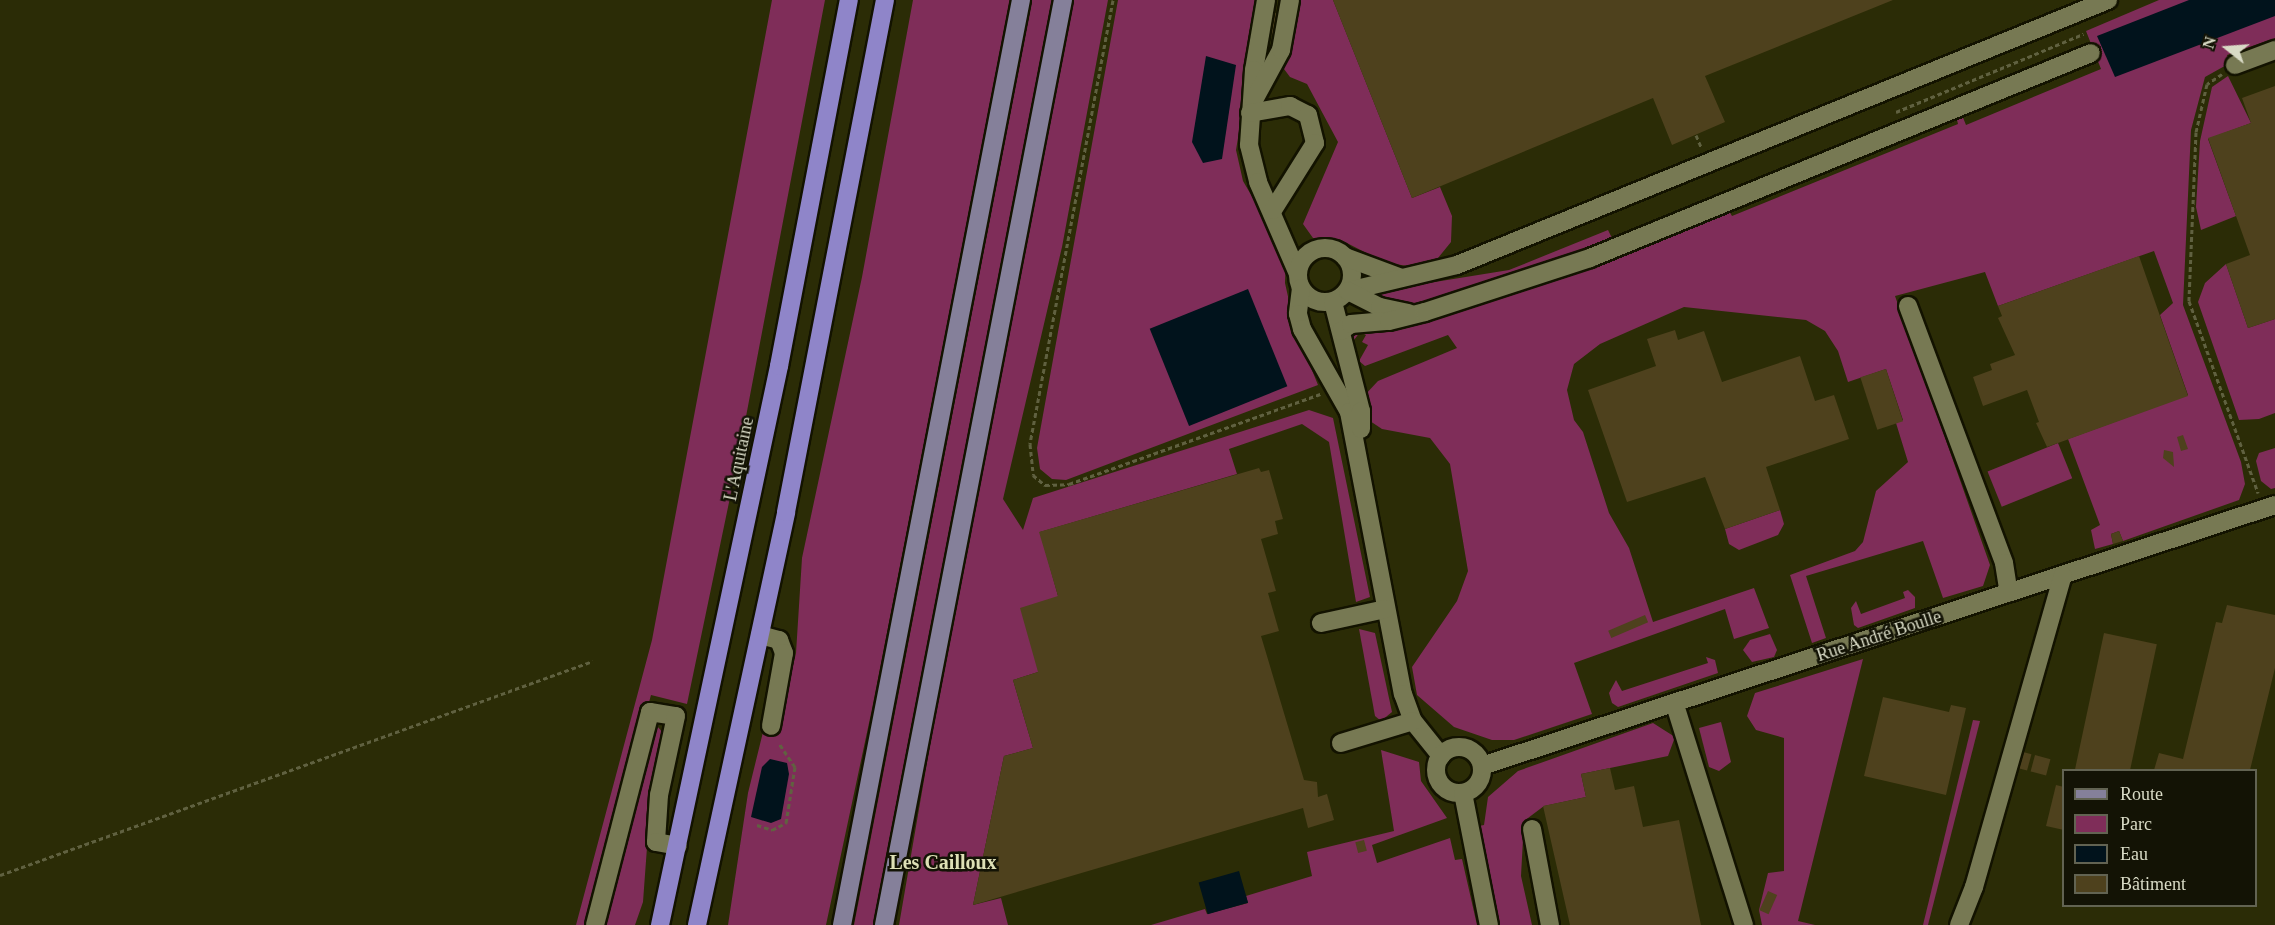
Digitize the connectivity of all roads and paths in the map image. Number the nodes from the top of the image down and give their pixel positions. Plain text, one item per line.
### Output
1 (849, 0) edge
2 (885, 0) edge
3 (1021, 0) edge
4 (1063, 0) edge
5 (1113, 0) edge
6 (1266, 0) edge
7 (1290, 0) edge
8 (2108, 0) edge
9 (2275, 50) edge
10 (2091, 53) dead end
11 (2235, 65) joint
12 (1250, 113) junction
13 (1696, 135) dead end
14 (1703, 152) dead end
15 (1273, 210) junction
16 (1312, 252) junction
17 (1346, 257) junction
18 (1399, 277) junction
19 (1300, 281) junction
20 (1334, 298) junction
21 (1908, 306) dead end
22 (1425, 312) junction
23 (1341, 331) junction
24 (1310, 342) junction
25 (1334, 389) junction
26 (1361, 464) junction
27 (2269, 507) edge
28 (2063, 575) junction
29 (2009, 593) junction
30 (1386, 609) junction
31 (1321, 623) dead end
32 (760, 635) junction
33 (593, 661) dead end
34 (1675, 705) junction
35 (1413, 721) junction
36 (771, 726) joint
37 (1341, 743) dead end
38 (1441, 756) junction
39 (1482, 766) junction
40 (1463, 793) junction
41 (757, 825) dead end
42 (1532, 829) dead end
43 (678, 846) junction
44 (0, 875) edge
45 (595, 925) edge
46 (660, 925) edge
47 (697, 925) edge
48 (842, 925) edge
49 (884, 925) edge
50 (1489, 925) edge
51 (1550, 925) edge
52 (1744, 925) edge
53 (1959, 925) edge

1 - 43 highway, L'Aquitaine
2 - 32 highway
3 - 48 main road
4 - 49 main road
5 - 25 path
6 - 12 street
7 - 12 street
8 - 18 street
9 - 11 street
10 - 22 street
11 - 27 path
12 - 15 street
12 - 15 street
13 - 14 path
15 - 16 street
15 - 19 street
16 - 17 street
16 - 19 street
17 - 18 street
17 - 20 street
18 - 20 street
19 - 20 street
19 - 24 street
20 - 22 street
20 - 23 street
20 - 24 street
21 - 29 street
22 - 23 street
23 - 26 street
24 - 25 street
25 - 26 street
26 - 30 street
27 - 28 street, Rue André Boulle
28 - 29 street, Rue André Boulle
28 - 53 street
29 - 34 street, Rue André Boulle
30 - 31 street
30 - 35 street
32 - 36 street
32 - 47 highway
33 - 44 path
34 - 39 street, Rue André Boulle
34 - 52 street
35 - 37 street
35 - 38 street
36 - 41 path
38 - 39 street
38 - 40 street
39 - 40 street
40 - 50 street
42 - 51 street
43 - 45 street
43 - 46 highway, L'Aquitaine

